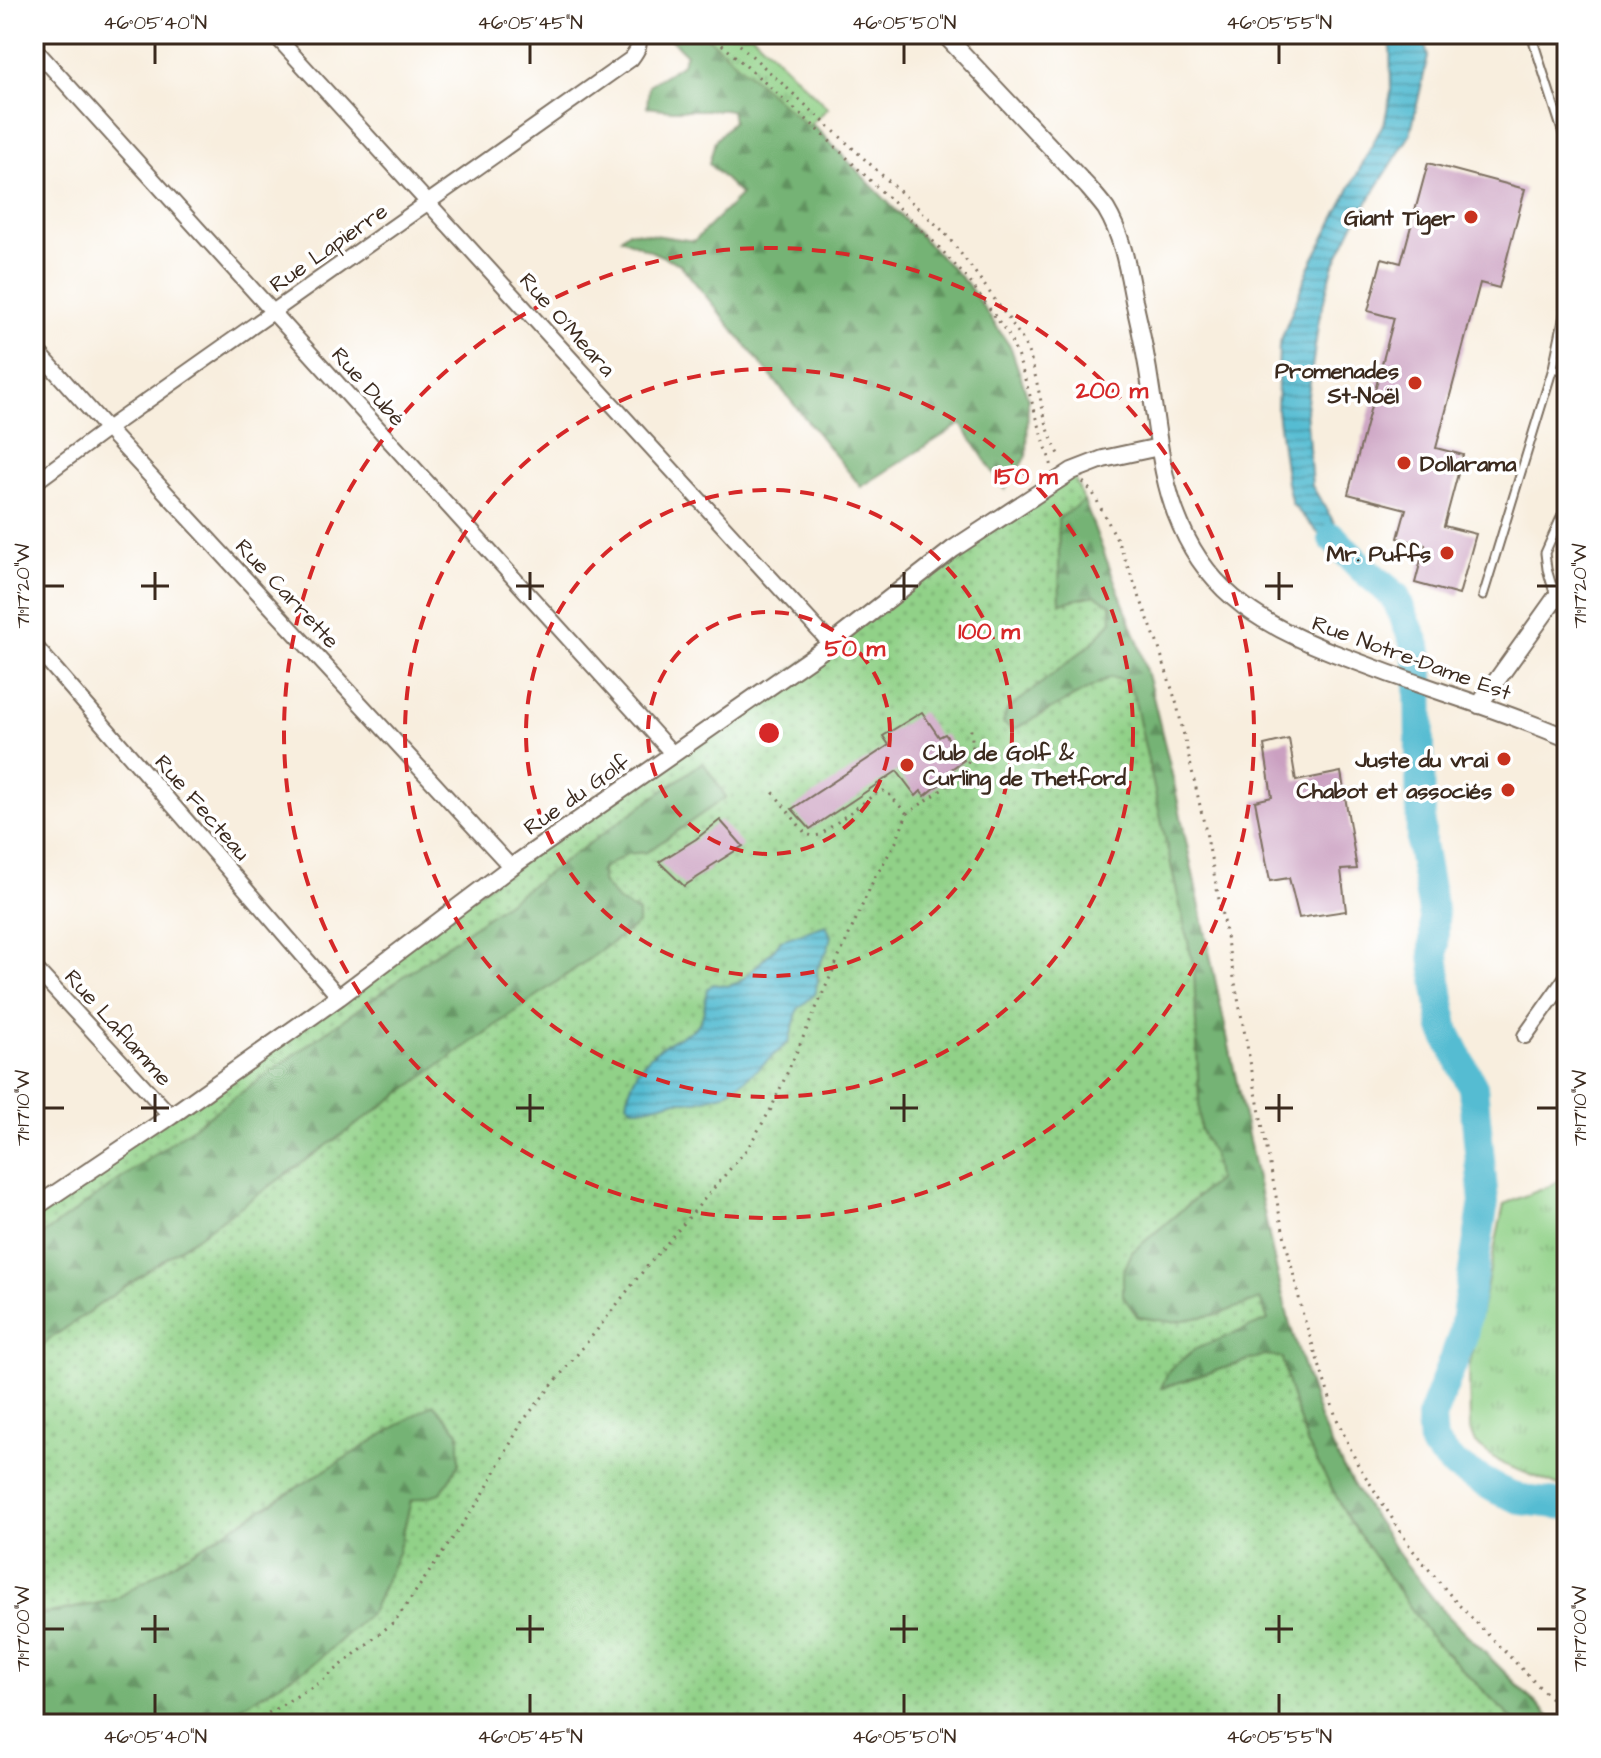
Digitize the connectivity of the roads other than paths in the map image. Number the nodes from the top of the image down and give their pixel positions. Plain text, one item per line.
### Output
1 (274, 34) edge
2 (944, 34) edge
3 (1531, 34) edge
4 (639, 38) edge
5 (34, 48) edge
6 (1567, 152) edge
7 (428, 203) junction
8 (1567, 301) edge
9 (272, 312) junction
10 (34, 347) edge
11 (1553, 368) junction
12 (1567, 372) edge
13 (107, 429) junction
14 (1159, 447) junction
15 (34, 483) edge
16 (1567, 504) edge
17 (1567, 582) edge
18 (1483, 596) dead end
19 (1555, 598) junction
20 (831, 644) junction
21 (34, 645) edge
22 (1479, 705) junction
23 (1567, 738) edge
24 (672, 753) junction
25 (511, 867) junction
26 (34, 967) edge
27 (1567, 977) edge
28 (339, 997) junction
29 (1525, 1036) dead end
30 (171, 1116) junction
31 (34, 1208) edge

1 - 7 street, Rue O'Meara
2 - 14 street, Rue Notre-Dame Est
3 - 6 lane
4 - 7 street, Rue Lapierre
5 - 9 street, Rue Dubé
7 - 9 street, Rue Lapierre
7 - 20 street, Rue O'Meara
8 - 11 lane
9 - 13 street, Rue Lapierre
9 - 24 street, Rue Dubé
10 - 13 street, Rue Carrette
11 - 12 lane
11 - 18 lane
13 - 15 street, Rue Lapierre
13 - 25 street, Rue Carrette
14 - 20 street, Rue du Golf
14 - 22 street, Rue Notre-Dame Est
16 - 19 lane
17 - 19 street
19 - 22 street
20 - 24 street, Rue du Golf
21 - 28 street, Rue Fecteau
22 - 23 street, Rue Notre-Dame Est
24 - 25 street, Rue du Golf
25 - 28 street, Rue du Golf
26 - 30 street, Rue Laflamme
27 - 29 street
28 - 30 street, Rue du Golf
30 - 31 street, Rue du Golf

